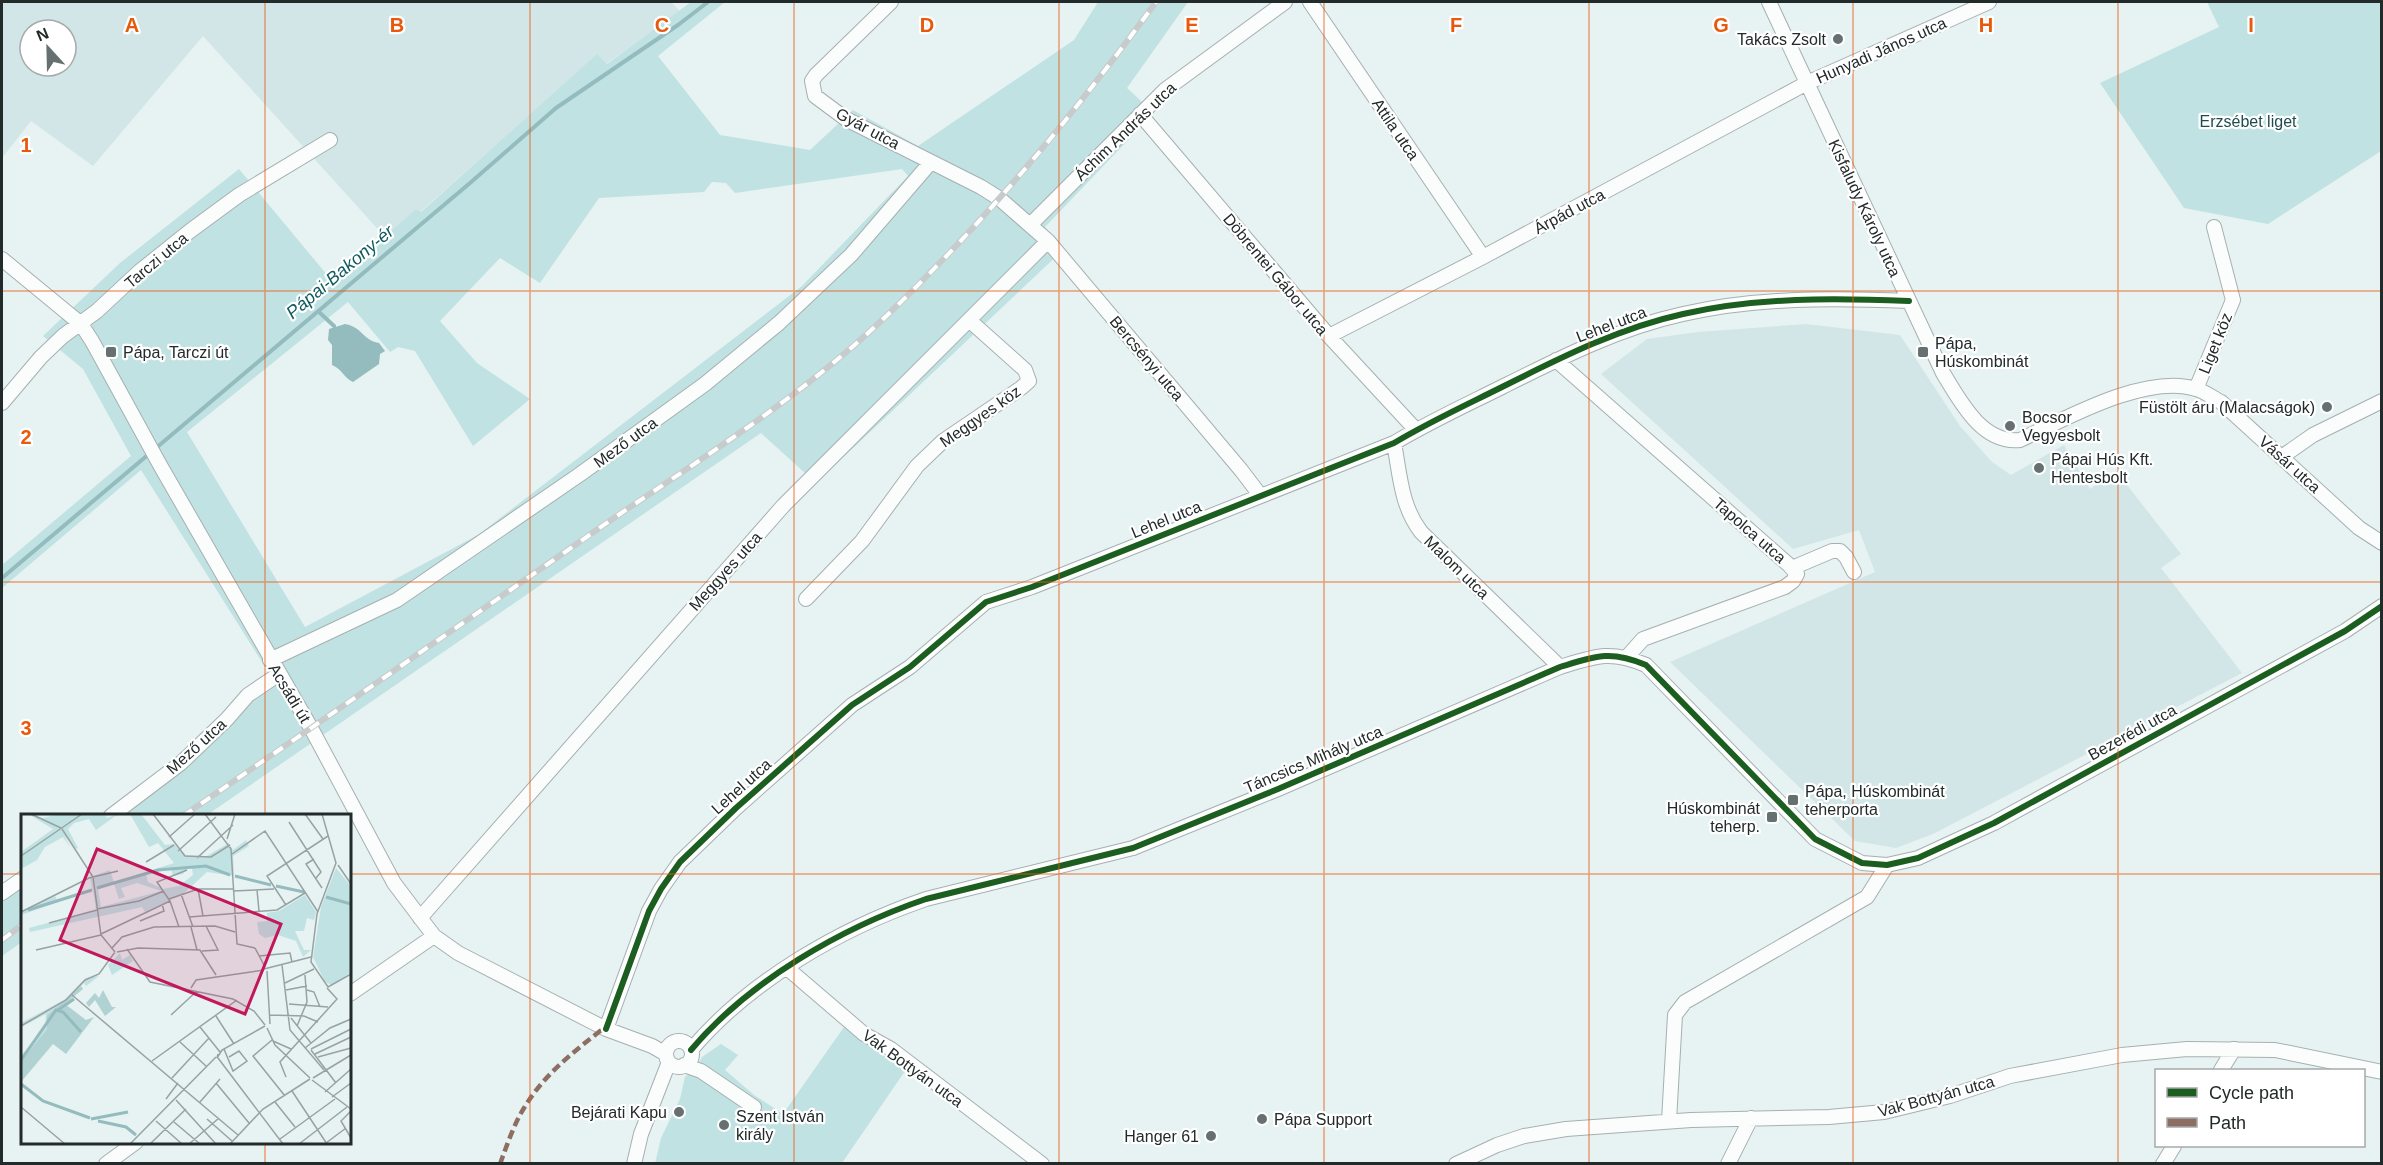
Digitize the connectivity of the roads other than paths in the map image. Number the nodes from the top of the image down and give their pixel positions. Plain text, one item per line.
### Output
1 (891, 2) edge
2 (1285, 2) edge
3 (1310, 2) edge
4 (1769, 2) edge
5 (1989, 2) edge
6 (1807, 83) junction
7 (1140, 114) junction
8 (330, 140) dead end
9 (931, 162) junction
10 (1030, 225) junction
11 (2214, 228) dead end
12 (1048, 241) junction
13 (1482, 257) junction
14 (2, 259) edge
15 (1909, 302) junction
16 (969, 320) junction
17 (81, 324) junction
18 (1329, 336) junction
19 (1556, 360) junction
20 (2196, 389) junction
21 (2382, 401) edge
22 (2, 403) edge
23 (1416, 430) junction
24 (1394, 443) junction
25 (2283, 456) junction
26 (1260, 495) junction
27 (2382, 543) edge
28 (1792, 568) junction
29 (1854, 572) dead end
30 (806, 599) dead end
31 (2382, 606) edge
32 (1627, 657) junction
33 (270, 660) junction
34 (1560, 667) junction
35 (279, 674) junction
36 (114, 814) edge
37 (1887, 865) junction
38 (21, 880) edge
39 (2, 894) edge
40 (420, 918) junction
41 (435, 936) junction
42 (787, 968) junction
43 (351, 993) edge
44 (606, 1029) junction
45 (2234, 1049) junction
46 (679, 1055) junction
47 (2222, 1069) edge
48 (2382, 1072) edge
49 (754, 1107) dead end
50 (1751, 1118) junction
51 (1669, 1121) junction
52 (135, 1144) edge
53 (2173, 1147) edge
54 (106, 1164) edge
55 (634, 1164) edge
56 (1042, 1164) edge
57 (1456, 1164) edge
58 (1728, 1164) edge
59 (2163, 1164) edge

1 - 9 street, Gyár utca
2 - 7 street, Áchim András utca
3 - 13 street, Attila utca
4 - 6 street, Kisfaludy Károly utca
5 - 6 street, Hunyadi János utca
6 - 13 street, Árpád utca
6 - 15 street, Kisfaludy Károly utca
7 - 10 street, Áchim András utca
7 - 18 street, Döbrentei Gábor utca
8 - 17 street, Tarczi utca
9 - 10 street, Gyár utca
9 - 33 street, Mező utca
10 - 12 street, Bercsényi utca
11 - 20 street, Liget köz
12 - 16 street, Meggyes utca
12 - 26 street, Bercsényi utca
13 - 18 street, Árpád utca
14 - 17 street, Acsádi út
15 - 19 street, Lehel utca
15 - 20 street, Kisfaludy Károly utca
16 - 30 street, Meggyes köz
16 - 40 street, Meggyes utca
17 - 22 street, Tarczi utca
17 - 33 street, Acsádi út
18 - 23 street, Döbrentei Gábor utca
19 - 23 street, Lehel utca
19 - 28 street, Tapolca utca
20 - 25 street, Vásár utca
21 - 25 street
23 - 24 street, Lehel utca
24 - 26 street, Lehel utca
24 - 34 street, Malom utca
25 - 27 street, Vásár utca
26 - 44 street, Lehel utca
28 - 29 street
28 - 32 street, Tapolca utca
31 - 37 street, Bezerédi utca
32 - 34 street, Táncsics Mihály utca
32 - 37 street, Táncsics Mihály utca
33 - 35 street, Acsádi út
34 - 42 street, Táncsics Mihály utca
35 - 36 street, Mező utca
35 - 40 street, Acsádi út
37 - 51 street
38 - 39 street
40 - 41 street, Acsádi út
41 - 43 street
41 - 44 street, Acsádi út
42 - 46 street, Táncsics Mihály utca
42 - 56 street, Vak Bottyán utca
44 - 46 street, Acsádi út
45 - 47 street
45 - 48 street, Vak Bottyán utca
45 - 50 street, Vak Bottyán utca
46 - 49 street
46 - 55 street
50 - 51 street, Vak Bottyán utca
50 - 58 street
51 - 57 street, Vak Bottyán utca
52 - 54 street
53 - 59 street

